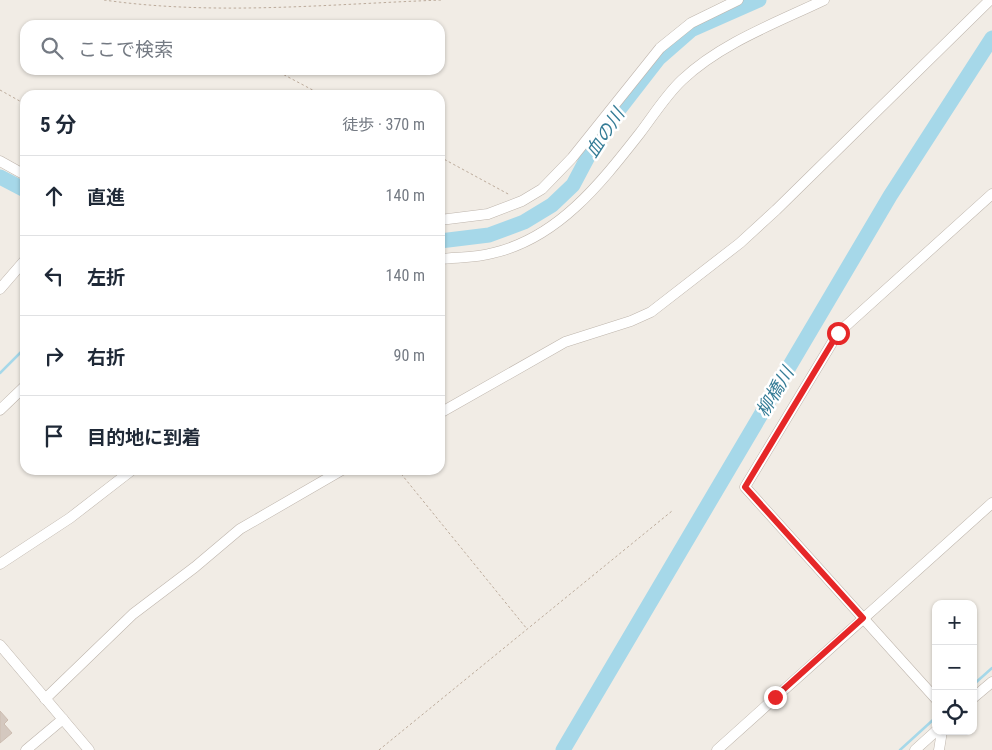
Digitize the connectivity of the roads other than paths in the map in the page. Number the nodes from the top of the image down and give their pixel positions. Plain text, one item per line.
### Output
1 (738, 0) edge
2 (824, 0) edge
3 (990, 0) edge
4 (0, 161) edge
5 (20, 172) edge
6 (992, 194) edge
7 (445, 219) edge
8 (445, 259) edge
9 (20, 266) edge
10 (0, 289) edge
11 (20, 391) edge
12 (0, 410) edge
13 (445, 410) edge
14 (126, 475) edge
15 (333, 475) edge
16 (992, 503) edge
17 (0, 564) edge
18 (863, 618) junction
19 (0, 645) edge
20 (992, 682) edge
21 (932, 695) edge
22 (977, 695) edge
23 (46, 699) junction
24 (63, 719) junction
25 (932, 735) edge
26 (941, 735) edge
27 (26, 750) edge
28 (89, 750) edge
29 (716, 750) edge
30 (915, 750) edge
31 (939, 750) edge

1 - 7 street
2 - 8 street
3 - 13 street
4 - 5 street
6 - 18 street
9 - 10 street
11 - 12 street
14 - 17 street
15 - 23 street
16 - 18 street
18 - 21 street
18 - 29 street
19 - 23 street
20 - 22 street
23 - 24 street
24 - 27 street
24 - 28 street
25 - 30 street
26 - 31 street

